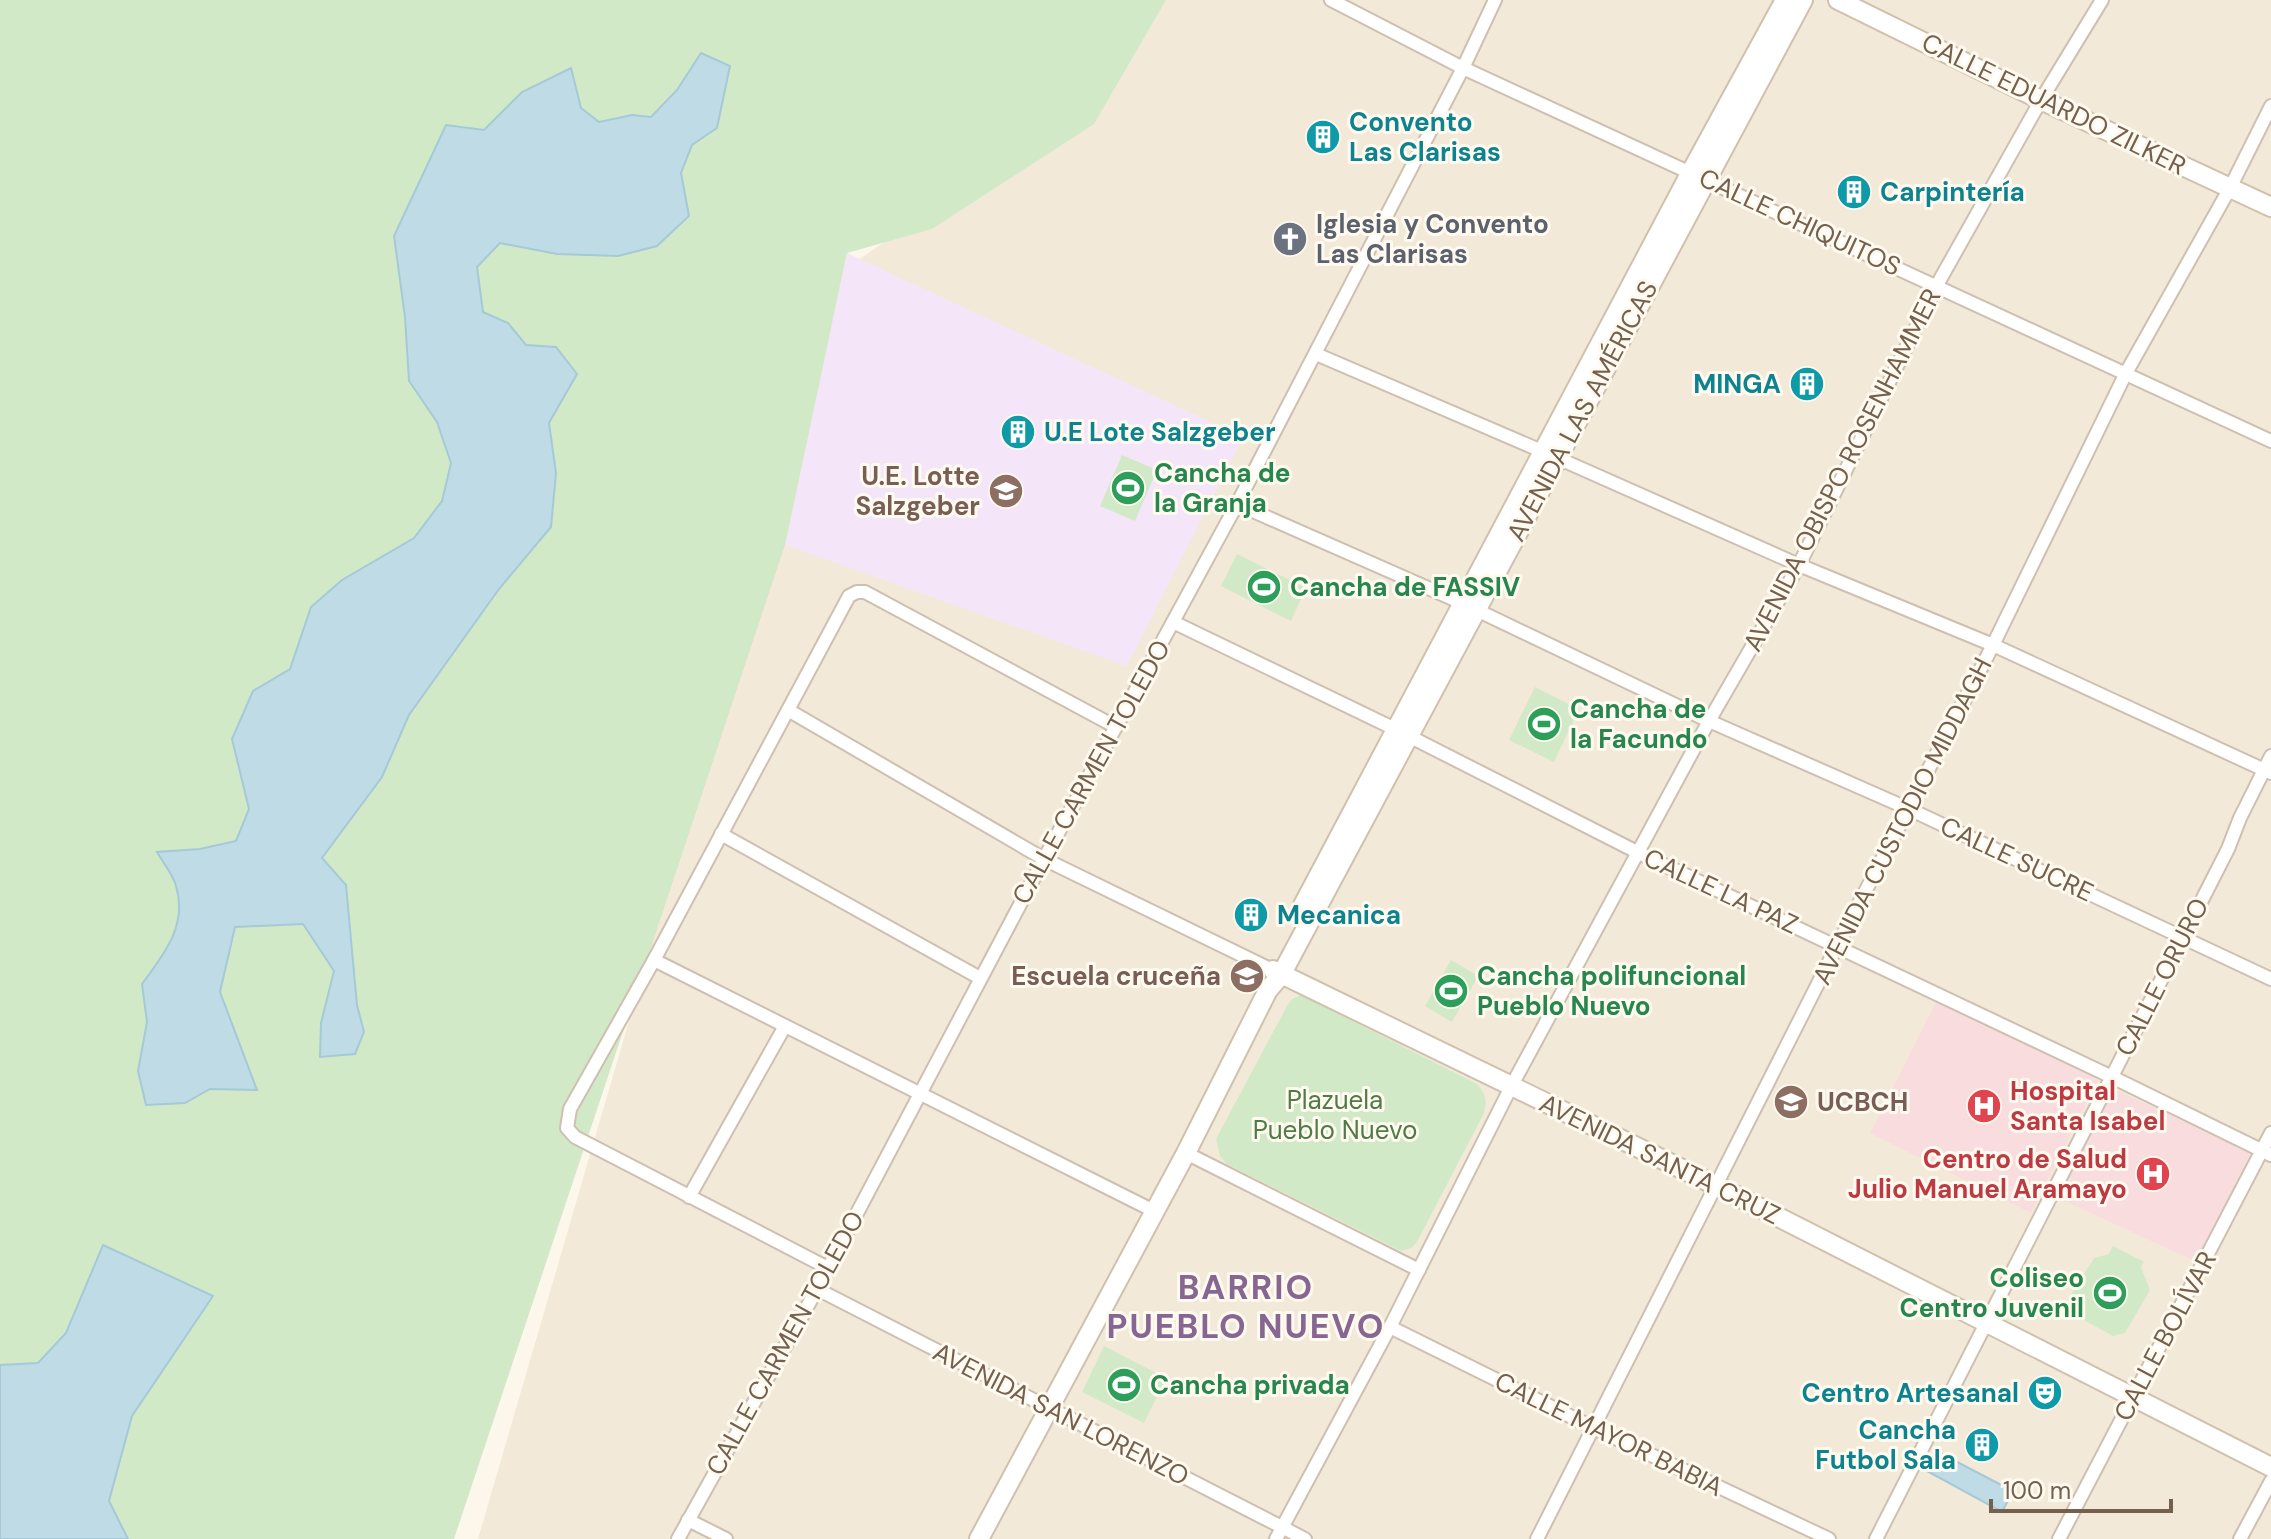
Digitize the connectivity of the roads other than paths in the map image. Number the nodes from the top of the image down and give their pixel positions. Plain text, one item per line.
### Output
1 (1331, 0) edge
2 (1495, 0) edge
3 (1785, 0) edge
4 (1803, 0) edge
5 (1838, 0) edge
6 (2102, 0) edge
7 (1463, 68) junction
8 (2041, 100) junction
9 (2271, 106) edge
10 (1698, 176) junction
11 (2230, 188) junction
12 (2271, 207) edge
13 (1937, 285) junction
14 (1316, 354) junction
15 (2126, 373) junction
16 (2271, 441) edge
17 (1551, 455) junction
18 (1237, 504) junction
19 (1799, 565) junction
20 (1468, 606) junction
21 (1173, 622) junction
22 (1993, 645) junction
23 (788, 710) junction
24 (1709, 721) junction
25 (1116, 727) junction
26 (1402, 732) junction
27 (2271, 756) edge
28 (2267, 772) edge
29 (1909, 809) junction
30 (721, 834) junction
31 (1639, 853) junction
32 (1044, 859) junction
33 (2183, 936) junction
34 (1837, 946) junction
35 (654, 960) junction
36 (1276, 972) junction
37 (980, 978) junction
38 (2271, 979) edge
39 (785, 1026) junction
40 (2112, 1077) junction
41 (1512, 1085) junction
42 (919, 1093) junction
43 (2271, 1133) edge
44 (1186, 1153) junction
45 (2266, 1153) edge
46 (1717, 1186) junction
47 (689, 1197) junction
48 (1154, 1211) junction
49 (828, 1268) junction
50 (1419, 1270) junction
51 (817, 1289) junction
52 (1985, 1323) junction
53 (1390, 1327) junction
54 (2133, 1398) junction
55 (1050, 1410) junction
56 (1592, 1427) junction
57 (2271, 1467) edge
58 (2271, 1481) edge
59 (688, 1520) junction
60 (1279, 1533) edge
61 (678, 1539) edge
62 (726, 1539) edge
63 (979, 1539) edge
64 (1305, 1539) edge
65 (1537, 1539) edge
66 (1829, 1539) edge
67 (1876, 1539) edge
68 (2059, 1539) edge
69 (2240, 1539) edge

1 - 7 street, CALLE CHIQUITOS
2 - 7 street, CALLE CARMEN TOLEDO
3 - 10 main road, AVENIDA LAS AMÉRICAS
4 - 10 main road, AVENIDA LAS AMÉRICAS
5 - 8 main road, CALLE EDUARDO ZILKER
6 - 8 street, AVENIDA OBISPO ROSENHAMMER
7 - 10 street, CALLE CHIQUITOS
7 - 14 street, CALLE CARMEN TOLEDO
8 - 11 main road, CALLE EDUARDO ZILKER
8 - 13 street, AVENIDA OBISPO ROSENHAMMER
9 - 11 street, AVENIDA CUSTODIO MIDDAGH
10 - 13 street, CALLE CHIQUITOS
10 - 17 main road, AVENIDA LAS AMÉRICAS
11 - 12 main road, CALLE EDUARDO ZILKER
11 - 15 street, AVENIDA CUSTODIO MIDDAGH
13 - 15 street, CALLE CHIQUITOS
13 - 19 street, AVENIDA OBISPO ROSENHAMMER
14 - 17 street
14 - 18 street, CALLE CARMEN TOLEDO
15 - 16 street, CALLE CHIQUITOS
15 - 22 street, AVENIDA CUSTODIO MIDDAGH
17 - 19 street
17 - 20 main road, AVENIDA LAS AMÉRICAS
18 - 20 street, CALLE SUCRE
18 - 21 street, CALLE CARMEN TOLEDO
19 - 22 street
19 - 24 street, AVENIDA OBISPO ROSENHAMMER
20 - 24 street, CALLE SUCRE
20 - 26 main road, AVENIDA LAS AMÉRICAS
21 - 25 street, CALLE CARMEN TOLEDO
21 - 26 street, CALLE LA PAZ
22 - 28 street
22 - 29 street, AVENIDA CUSTODIO MIDDAGH
23 - 25 street
23 - 30 street
23 - 32 street, AVENIDA SANTA CRUZ
24 - 29 street, CALLE SUCRE
24 - 31 street, AVENIDA OBISPO ROSENHAMMER
25 - 32 street, CALLE CARMEN TOLEDO
26 - 31 street, CALLE LA PAZ
26 - 36 main road, AVENIDA LAS AMÉRICAS
27 - 28 street, CALLE ORURO
28 - 33 street, CALLE ORURO
29 - 33 street, CALLE SUCRE
29 - 34 street, AVENIDA CUSTODIO MIDDAGH
30 - 35 street
30 - 37 street
31 - 34 street, CALLE LA PAZ
31 - 41 street, AVENIDA OBISPO ROSENHAMMER
32 - 36 street, AVENIDA SANTA CRUZ
32 - 37 street, CALLE CARMEN TOLEDO
33 - 38 street, CALLE SUCRE
33 - 40 street, CALLE ORURO
34 - 40 street, CALLE LA PAZ
34 - 46 street, AVENIDA CUSTODIO MIDDAGH
35 - 39 street
35 - 47 street
36 - 41 main road, AVENIDA SANTA CRUZ
36 - 44 main road, AVENIDA LAS AMÉRICAS
37 - 42 street, CALLE CARMEN TOLEDO
39 - 42 street
39 - 47 street
40 - 45 street, CALLE LA PAZ
40 - 52 street, CALLE ORURO
41 - 46 main road, AVENIDA SANTA CRUZ
41 - 50 street, AVENIDA OBISPO ROSENHAMMER
42 - 48 street
42 - 49 street, CALLE CARMEN TOLEDO
43 - 45 street, CALLE BOLÍVAR
44 - 48 main road, AVENIDA LAS AMÉRICAS
44 - 50 street
45 - 54 street, CALLE BOLÍVAR
46 - 52 main road, AVENIDA SANTA CRUZ
46 - 56 street, AVENIDA CUSTODIO MIDDAGH
47 - 49 street
48 - 55 main road, AVENIDA LAS AMÉRICAS
49 - 51 street, CALLE CARMEN TOLEDO
50 - 53 street, AVENIDA OBISPO ROSENHAMMER
51 - 55 street, AVENIDA SAN LORENZO
51 - 59 street, CALLE CARMEN TOLEDO
52 - 54 main road, AVENIDA SANTA CRUZ
52 - 67 street, CALLE ORURO
53 - 56 street, CALLE MAYOR BABIA
53 - 60 street, AVENIDA OBISPO ROSENHAMMER
54 - 57 main road, AVENIDA SANTA CRUZ
54 - 68 street, CALLE BOLÍVAR
55 - 60 street, AVENIDA SAN LORENZO
55 - 63 main road, AVENIDA LAS AMÉRICAS
56 - 65 street, AVENIDA CUSTODIO MIDDAGH
56 - 66 street, CALLE MAYOR BABIA
58 - 69 street
59 - 61 street, CALLE CARMEN TOLEDO
59 - 62 street
60 - 64 street, AVENIDA SAN LORENZO

